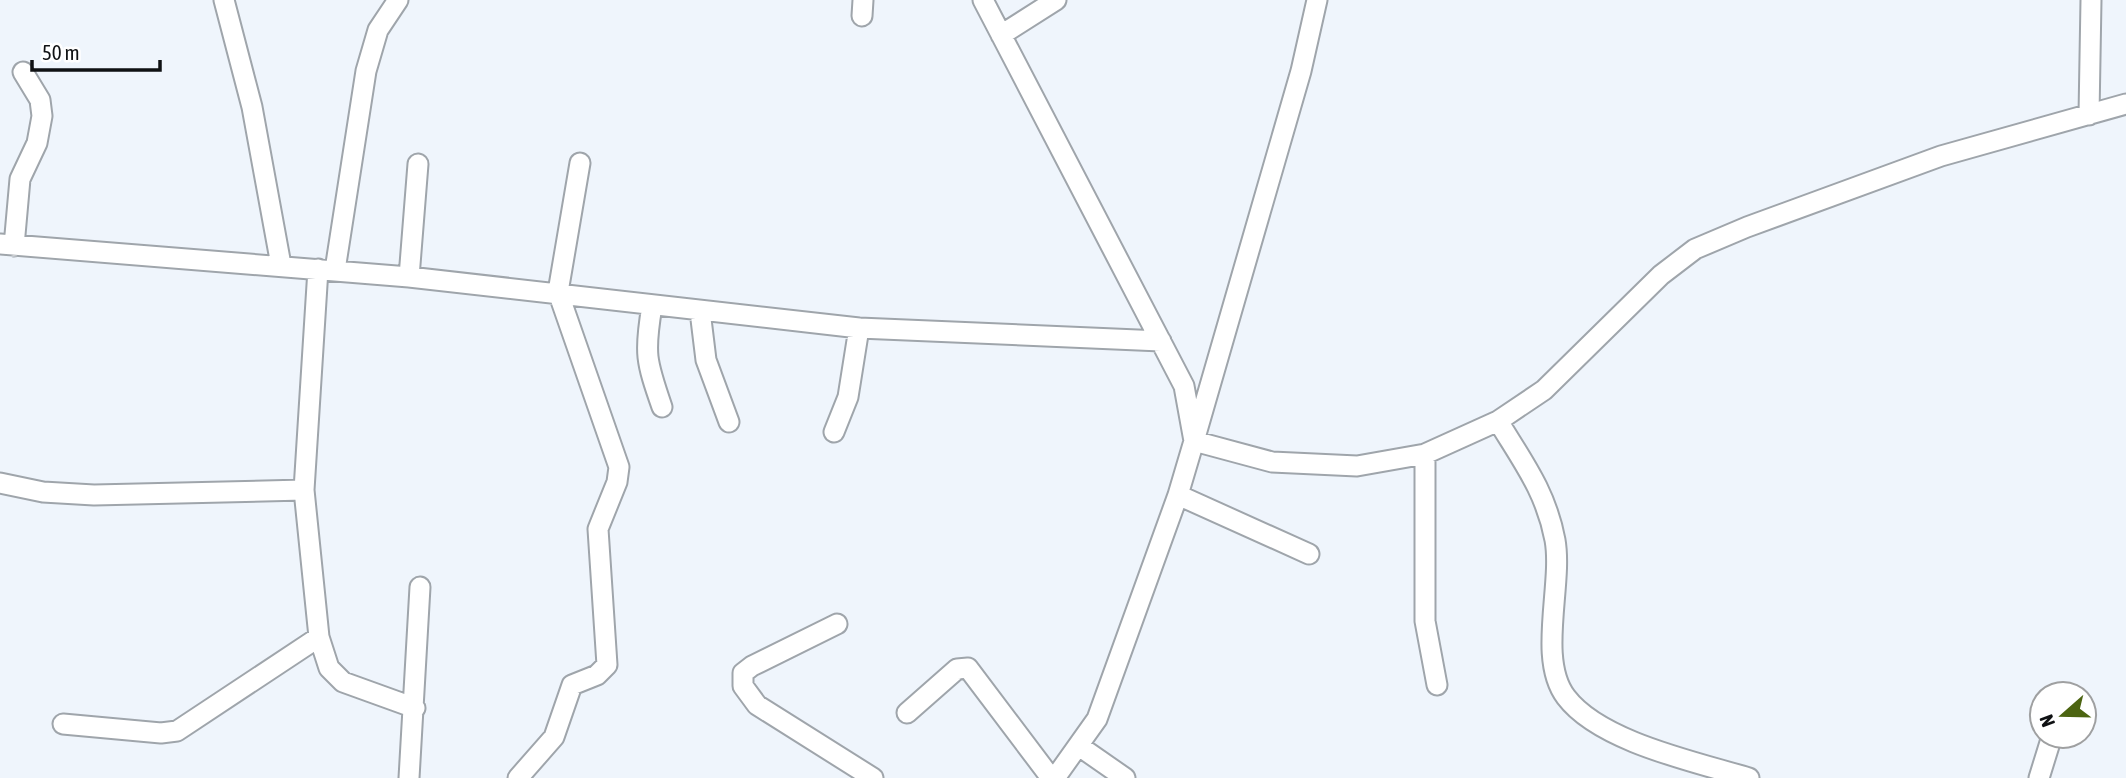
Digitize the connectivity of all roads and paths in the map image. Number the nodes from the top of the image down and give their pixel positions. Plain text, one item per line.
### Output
1 (224, 0) edge
2 (398, 0) edge
3 (983, 0) edge
4 (1056, 0) edge
5 (1317, 0) edge
6 (2091, 0) edge
7 (1001, 35) junction
8 (23, 72) dead end
9 (2126, 104) edge
10 (2089, 115) junction
11 (580, 163) dead end
12 (418, 164) dead end
13 (7, 245) edge
14 (281, 265) junction
15 (326, 269) junction
16 (409, 277) junction
17 (558, 292) junction
18 (652, 306) junction
19 (700, 311) junction
20 (859, 328) junction
21 (1161, 341) junction
22 (662, 407) dead end
23 (1499, 421) junction
24 (729, 422) dead end
25 (834, 432) dead end
26 (1194, 441) junction
27 (1425, 454) junction
28 (0, 483) edge
29 (304, 490) junction
30 (1178, 495) junction
31 (1309, 554) dead end
32 (419, 587) dead end
33 (838, 624) dead end
34 (319, 637) junction
35 (1437, 685) dead end
36 (415, 708) junction
37 (907, 713) dead end
38 (63, 724) dead end
39 (1079, 746) junction
40 (2048, 750) edge
41 (409, 778) edge
42 (518, 778) edge
43 (873, 778) edge
44 (1053, 778) edge
45 (1125, 778) edge
46 (1749, 778) edge
47 (2039, 778) edge

1 - 14 street
2 - 15 street
3 - 7 street
4 - 7 street
5 - 26 street
6 - 10 street
7 - 21 street
8 - 13 street
9 - 10 street
10 - 23 street
11 - 17 street
12 - 16 street
13 - 14 street
14 - 15 street
15 - 16 street
15 - 29 street
16 - 17 street
17 - 18 street
17 - 42 street
18 - 19 street
18 - 22 street
19 - 20 street
19 - 24 street
20 - 21 street
20 - 25 street
21 - 26 street
23 - 27 street
23 - 46 street
26 - 27 street
26 - 30 street
27 - 35 street
28 - 29 street
29 - 34 street
30 - 31 street
30 - 39 street
32 - 36 street
33 - 43 street
34 - 36 street
34 - 38 street
36 - 41 street
37 - 44 street
39 - 44 street
39 - 45 street
40 - 47 street

